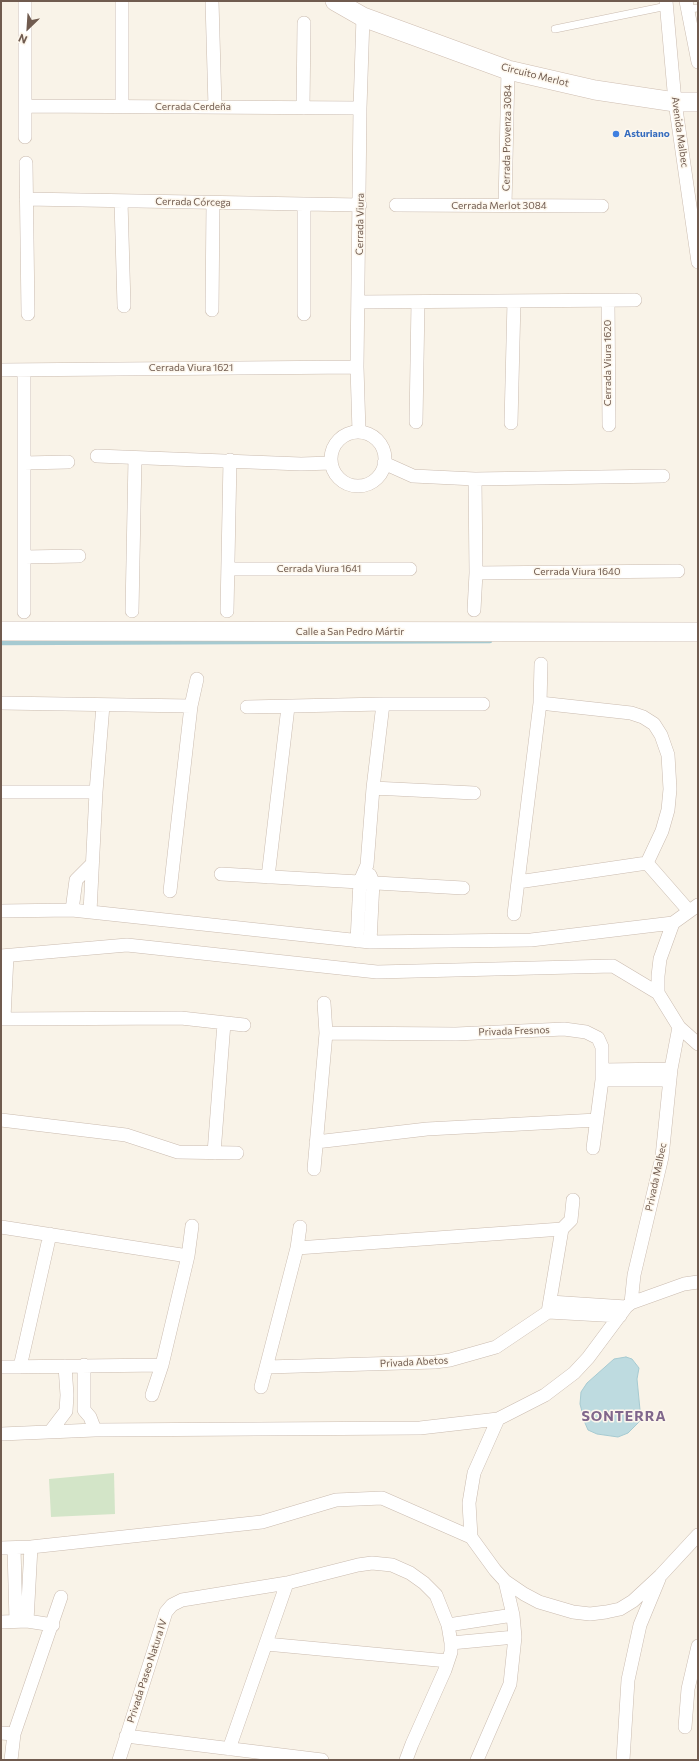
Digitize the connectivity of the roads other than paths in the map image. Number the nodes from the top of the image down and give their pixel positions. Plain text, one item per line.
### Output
1 (25, 1) edge
2 (212, 1) edge
3 (335, 1) edge
4 (122, 2) dead end
5 (666, 4) edge
6 (691, 6) edge
7 (364, 17) junction
8 (304, 23) dead end
9 (555, 29) dead end
10 (698, 62) edge
11 (508, 70) junction
12 (675, 102) junction
13 (698, 102) edge
14 (26, 106) junction
15 (122, 107) junction
16 (215, 107) junction
17 (303, 108) junction
18 (360, 108) junction
19 (26, 137) dead end
20 (26, 163) dead end
21 (26, 199) junction
22 (121, 201) junction
23 (213, 203) junction
24 (304, 204) junction
25 (360, 205) junction
26 (396, 206) dead end
27 (505, 206) junction
28 (602, 206) dead end
29 (698, 262) edge
30 (608, 300) junction
31 (635, 300) dead end
32 (514, 301) junction
33 (358, 302) junction
34 (418, 302) junction
35 (124, 306) dead end
36 (212, 310) dead end
37 (28, 314) dead end
38 (304, 314) dead end
39 (357, 367) junction
40 (1, 370) edge
41 (24, 370) junction
42 (416, 422) dead end
43 (511, 424) dead end
44 (609, 425) dead end
45 (359, 432) junction
46 (97, 456) dead end
47 (135, 458) junction
48 (230, 460) junction
49 (68, 462) dead end
50 (24, 463) junction
51 (331, 463) junction
52 (384, 464) junction
53 (663, 476) dead end
54 (476, 479) junction
55 (79, 556) dead end
56 (25, 557) junction
57 (228, 569) junction
58 (410, 569) dead end
59 (678, 571) dead end
60 (476, 573) junction
61 (474, 610) dead end
62 (132, 611) dead end
63 (227, 611) dead end
64 (24, 612) dead end
65 (1, 632) edge
66 (698, 632) edge
67 (541, 664) dead end
68 (198, 679) dead end
69 (1, 703) edge
70 (540, 703) junction
71 (383, 704) junction
72 (483, 704) dead end
73 (103, 705) junction
74 (191, 706) junction
75 (247, 707) dead end
76 (288, 707) junction
77 (373, 788) junction
78 (1, 792) edge
79 (96, 792) junction
80 (474, 793) dead end
81 (647, 863) junction
82 (91, 865) junction
83 (221, 874) dead end
84 (268, 877) junction
85 (367, 882) junction
86 (518, 882) junction
87 (463, 888) dead end
88 (170, 891) dead end
89 (694, 908) edge
90 (72, 910) junction
91 (1, 911) edge
92 (90, 912) junction
93 (514, 914) dead end
94 (673, 923) junction
95 (363, 941) junction
96 (4, 956) edge
97 (658, 992) junction
98 (324, 1002) dead end
99 (2, 1019) edge
100 (224, 1023) junction
101 (244, 1025) dead end
102 (679, 1027) junction
103 (326, 1033) junction
104 (698, 1044) edge
105 (602, 1075) junction
106 (671, 1075) junction
107 (1, 1120) edge
108 (597, 1120) junction
109 (316, 1142) junction
110 (593, 1148) dead end
111 (214, 1153) junction
112 (237, 1153) dead end
113 (314, 1169) dead end
114 (573, 1200) dead end
115 (192, 1226) dead end
116 (1, 1227) edge
117 (300, 1227) dead end
118 (562, 1229) junction
119 (50, 1234) junction
120 (297, 1248) junction
121 (188, 1256) junction
122 (698, 1282) edge
123 (549, 1307) junction
124 (626, 1308) junction
125 (84, 1365) junction
126 (162, 1365) junction
127 (20, 1366) junction
128 (65, 1366) junction
129 (1, 1367) edge
130 (267, 1367) junction
131 (261, 1387) dead end
132 (152, 1395) dead end
133 (84, 1410) junction
134 (66, 1411) junction
135 (498, 1419) junction
136 (96, 1430) junction
137 (50, 1432) junction
138 (1, 1434) edge
139 (698, 1535) edge
140 (471, 1537) junction
141 (30, 1547) junction
142 (8, 1548) edge
143 (660, 1576) junction
144 (505, 1581) junction
145 (287, 1582) junction
146 (61, 1597) dead end
147 (513, 1616) junction
148 (22, 1621) junction
149 (1, 1622) edge
150 (53, 1625) junction
151 (448, 1625) junction
152 (515, 1638) junction
153 (451, 1643) junction
154 (266, 1644) junction
155 (698, 1646) edge
156 (448, 1661) junction
157 (693, 1689) edge
158 (685, 1727) dead end
159 (1, 1733) edge
160 (14, 1734) junction
161 (126, 1736) junction
162 (229, 1749) junction
163 (11, 1760) edge
164 (119, 1760) edge
165 (322, 1760) edge
166 (406, 1760) edge
167 (477, 1760) edge
168 (623, 1760) edge

1 - 14 street
2 - 16 street
3 - 7 main road, Circuito Merlot
4 - 15 street
5 - 9 lane
5 - 12 street, Avenida Malbec
6 - 10 street
7 - 11 main road, Circuito Merlot
7 - 18 street, Cerrada Viura
8 - 17 street
11 - 12 main road, Circuito Merlot
11 - 27 street, Cerrada Provenza 3084
12 - 13 main road, Circuito Merlot
12 - 29 street, Avenida Malbec
14 - 15 street, Cerrada Cerdeña
14 - 19 street
15 - 16 street, Cerrada Cerdeña
16 - 17 street, Cerrada Cerdeña
17 - 18 street, Cerrada Cerdeña
18 - 25 street, Cerrada Viura
20 - 21 street
21 - 22 street, Cerrada Córcega
21 - 37 street
22 - 23 street, Cerrada Córcega
22 - 35 street
23 - 24 street, Cerrada Córcega
23 - 36 street
24 - 25 street, Cerrada Córcega
24 - 38 street
25 - 33 street, Cerrada Viura
26 - 27 street, Cerrada Merlot 3084
27 - 28 street, Cerrada Merlot 3084
30 - 31 street
30 - 32 street
30 - 44 street, Cerrada Viura 1620
32 - 34 street
32 - 43 street
33 - 34 street
33 - 39 street, Cerrada Viura
34 - 42 street
39 - 41 street, Cerrada Viura 1621
39 - 45 street, Cerrada Viura
40 - 41 street, Cerrada Viura 1621
41 - 50 street
45 - 51 street
45 - 52 street
46 - 47 street
47 - 48 street
47 - 62 street
48 - 51 street
48 - 57 street
49 - 50 street
50 - 56 street
51 - 52 street
52 - 54 street
53 - 54 street
54 - 60 street
55 - 56 street
56 - 64 street
57 - 58 street, Cerrada Viura 1641
57 - 63 street
59 - 60 street, Cerrada Viura 1640
60 - 61 street
65 - 66 main road, Calle a San Pedro Mártir
67 - 70 street
68 - 74 street
69 - 73 street
70 - 81 street
70 - 86 street
71 - 72 street
71 - 76 street
71 - 77 street
73 - 74 street
73 - 79 street
74 - 88 street
75 - 76 street
76 - 84 street
77 - 80 street
77 - 85 street
78 - 79 street
79 - 82 street
81 - 86 street
81 - 89 street
82 - 90 street
82 - 92 street
83 - 84 street
84 - 85 street
85 - 87 street
85 - 95 street
86 - 93 street
89 - 94 street
90 - 91 street
90 - 92 street
92 - 95 street
94 - 95 street
94 - 97 street
96 - 97 street
96 - 99 street
97 - 102 street
98 - 103 street
99 - 100 street
100 - 101 street
100 - 111 street
102 - 104 street
102 - 106 street, Privada Malbec
103 - 105 street, Privada Fresnos
103 - 109 street
105 - 106 street
105 - 108 street, Privada Fresnos
106 - 124 street, Privada Malbec
107 - 111 street
108 - 109 street
108 - 110 street, Privada Fresnos
109 - 113 street
111 - 112 street
114 - 118 street
115 - 121 street
116 - 119 street
117 - 120 street
118 - 120 street
118 - 123 street
119 - 121 street
119 - 127 street
120 - 130 street
121 - 126 street
122 - 124 street
123 - 124 street
123 - 130 street, Privada Abetos
124 - 135 street
125 - 126 street
125 - 128 street
125 - 133 street
126 - 132 street
127 - 128 street
127 - 129 street
128 - 134 street
130 - 131 street
133 - 134 street
133 - 136 street
134 - 137 street
135 - 136 street
135 - 140 street
136 - 137 street
137 - 138 street
139 - 143 street
140 - 141 street
140 - 144 street
141 - 142 street
141 - 148 street
142 - 148 street
143 - 144 street
143 - 168 street
144 - 147 street
145 - 151 street, Privada Paseo Natura IV
145 - 154 street
145 - 161 street, Privada Paseo Natura IV
146 - 150 street
147 - 151 street
147 - 152 street
148 - 149 street
148 - 150 street
150 - 160 street
151 - 153 street, Privada Paseo Natura IV
152 - 153 street
152 - 167 street
153 - 156 street
154 - 156 street
154 - 162 street
155 - 157 street
156 - 166 street
157 - 158 street
159 - 160 street
160 - 163 street
161 - 162 street, Privada Paseo Natura IV
161 - 164 street, Privada Paseo Natura IV
162 - 165 street, Privada Paseo Natura IV

